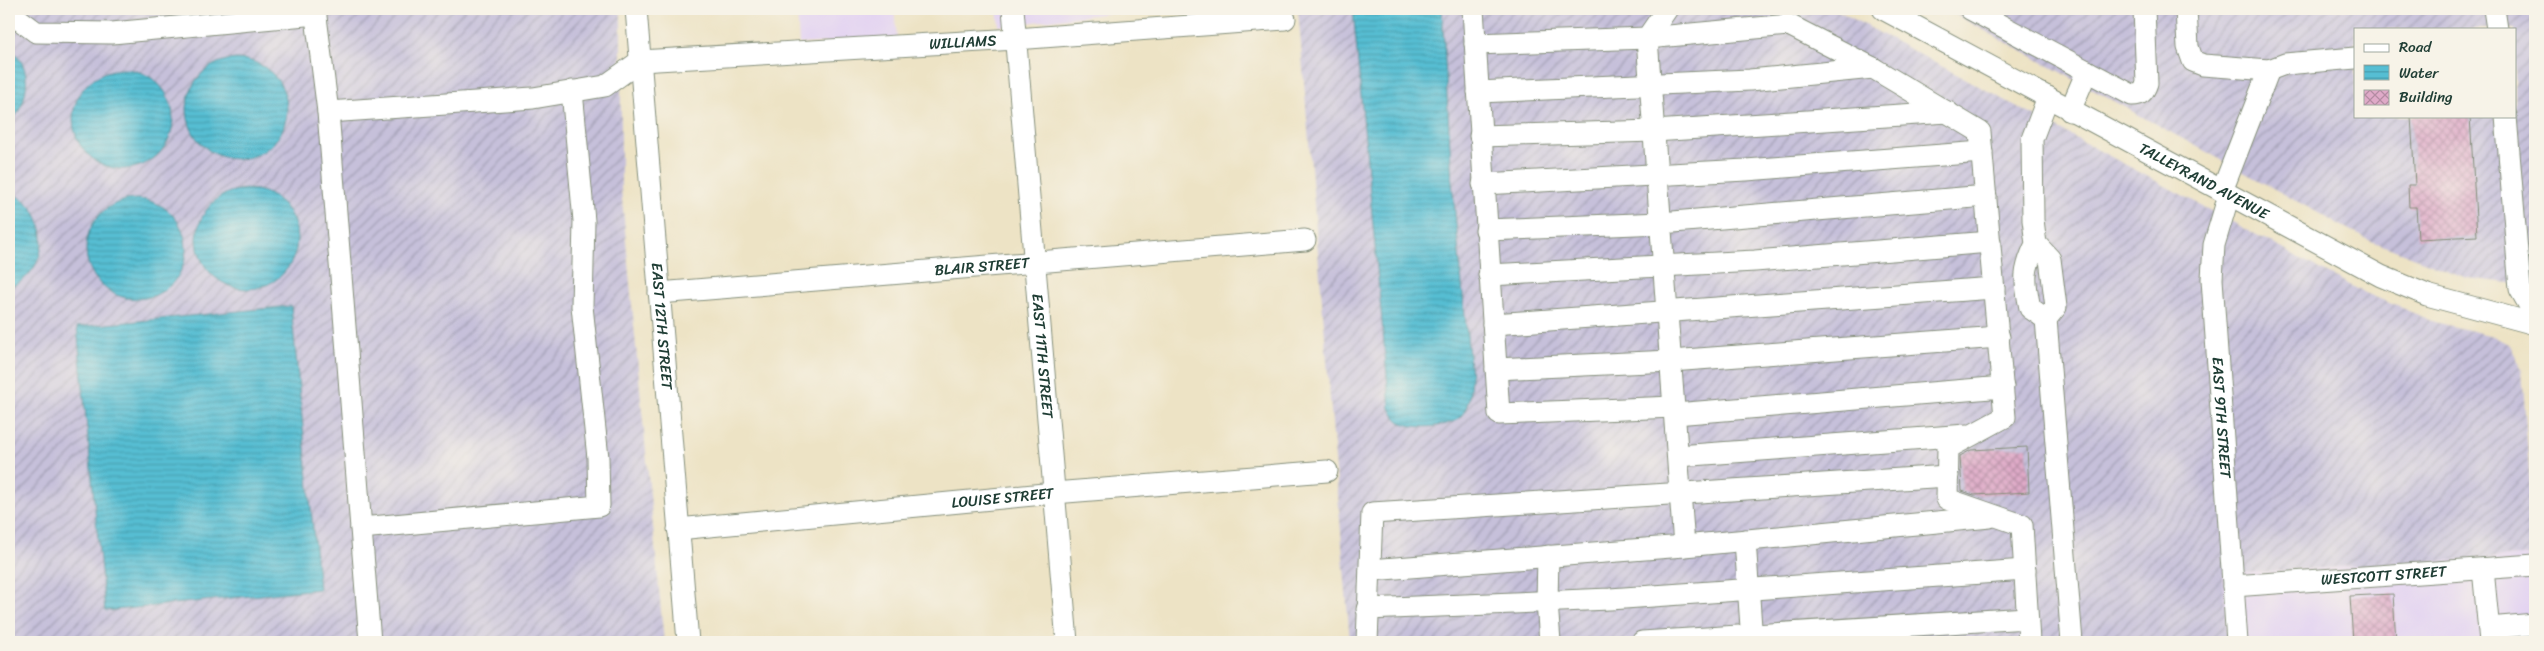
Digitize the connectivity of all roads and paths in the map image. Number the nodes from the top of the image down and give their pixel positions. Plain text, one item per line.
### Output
1 (636, 9) edge
2 (1013, 9) edge
3 (1473, 9) edge
4 (1646, 9) edge
5 (1667, 9) edge
6 (1883, 9) edge
7 (1970, 9) edge
8 (2144, 9) edge
9 (2186, 9) edge
10 (2494, 9) edge
11 (316, 11) edge
12 (9, 12) edge
13 (1285, 18) dead end
14 (2497, 28) edge
15 (1647, 38) junction
16 (1016, 39) junction
17 (1475, 44) junction
18 (2354, 58) edge
19 (640, 61) junction
20 (1873, 68) junction
21 (2269, 70) junction
22 (2087, 71) junction
23 (1652, 83) junction
24 (572, 92) junction
25 (1478, 92) junction
26 (2048, 97) junction
27 (2070, 111) junction
28 (328, 112) junction
29 (1948, 112) junction
30 (2506, 118) edge
31 (1654, 131) junction
32 (1480, 136) junction
33 (1982, 152) junction
34 (1657, 175) junction
35 (1483, 184) junction
36 (2225, 193) junction
37 (1986, 196) junction
38 (1661, 223) junction
39 (1486, 230) junction
40 (1305, 240) dead end
41 (1990, 242) junction
42 (1034, 262) junction
43 (1664, 265) junction
44 (2527, 265) edge
45 (1490, 274) junction
46 (1994, 288) junction
47 (659, 293) junction
48 (1667, 313) junction
49 (2535, 314) edge
50 (1493, 324) junction
51 (2535, 324) edge
52 (1998, 338) junction
53 (1671, 361) junction
54 (1496, 369) junction
55 (2003, 387) junction
56 (1674, 411) junction
57 (1971, 435) junction
58 (1678, 456) junction
59 (1327, 471) dead end
60 (1948, 476) junction
61 (1054, 493) junction
62 (1680, 493) junction
63 (1997, 516) junction
64 (361, 528) junction
65 (678, 529) junction
66 (1745, 540) junction
67 (1684, 546) junction
68 (1548, 556) junction
69 (2535, 565) edge
70 (2483, 569) junction
71 (1370, 570) junction
72 (2025, 570) junction
73 (2233, 586) junction
74 (1748, 590) junction
75 (1547, 602) junction
76 (1367, 609) junction
77 (2028, 618) junction
78 (2526, 630) edge
79 (2490, 635) edge
80 (1751, 639) edge
81 (370, 642) edge
82 (688, 642) edge
83 (1067, 642) edge
84 (1367, 642) edge
85 (1550, 642) edge
86 (1642, 642) edge
87 (2029, 642) edge
88 (2072, 642) edge
89 (2237, 642) edge

1 - 19 street, EAST 12TH STREET
2 - 16 street, EAST 11TH STREET
3 - 17 street
4 - 15 street
5 - 15 street
6 - 26 street, TALLEYRAND AVENUE
7 - 22 street
8 - 22 street
9 - 21 street
10 - 14 street
11 - 12 street
11 - 28 street
13 - 16 street, WILLIAMS
15 - 17 street
15 - 20 street
15 - 23 street
16 - 19 street, WILLIAMS
16 - 42 street, EAST 11TH STREET
17 - 25 street
18 - 21 street
19 - 24 street
19 - 47 street, EAST 12TH STREET
20 - 23 street
20 - 29 street
21 - 36 street, EAST 9TH STREET
22 - 27 street
23 - 25 street
23 - 31 street
24 - 28 street
24 - 64 street
25 - 32 street
26 - 27 street, TALLEYRAND AVENUE
26 - 88 street
27 - 36 street, TALLEYRAND AVENUE
28 - 64 street
29 - 31 street
29 - 33 street
30 - 44 street
31 - 32 street
31 - 34 street
32 - 35 street
33 - 34 street
33 - 37 street
34 - 35 street
34 - 38 street
35 - 39 street
36 - 51 street, TALLEYRAND AVENUE
36 - 73 street, EAST 9TH STREET
37 - 38 street
37 - 41 street
38 - 39 street
38 - 43 street
39 - 45 street
40 - 42 street, BLAIR STREET
41 - 43 street
41 - 46 street
42 - 47 street, BLAIR STREET
42 - 61 street, EAST 11TH STREET
43 - 45 street
43 - 48 street
44 - 49 street
45 - 50 street
46 - 48 street
46 - 52 street
47 - 65 street, EAST 12TH STREET
48 - 50 street
48 - 53 street
50 - 54 street
52 - 53 street
52 - 55 street
53 - 54 street
53 - 56 street
54 - 56 street
55 - 56 street
55 - 57 street
56 - 58 street
57 - 58 street
57 - 60 street
58 - 62 street
59 - 61 street, LOUISE STREET
60 - 62 street
60 - 63 street
61 - 65 street, LOUISE STREET
61 - 83 street, EAST 11TH STREET
62 - 67 street
62 - 71 street
63 - 66 street
63 - 72 street
64 - 81 street
65 - 82 street, EAST 12TH STREET
66 - 67 street
66 - 74 street
67 - 68 street
68 - 71 street
68 - 75 street
69 - 70 street, WESTCOTT STREET
70 - 73 street, WESTCOTT STREET
70 - 79 street
71 - 76 street
72 - 74 street
72 - 77 street
73 - 89 street, EAST 9TH STREET
74 - 75 street
74 - 80 street
75 - 76 street
75 - 85 street
76 - 84 street
77 - 80 street
77 - 87 street
78 - 79 street
80 - 86 street

